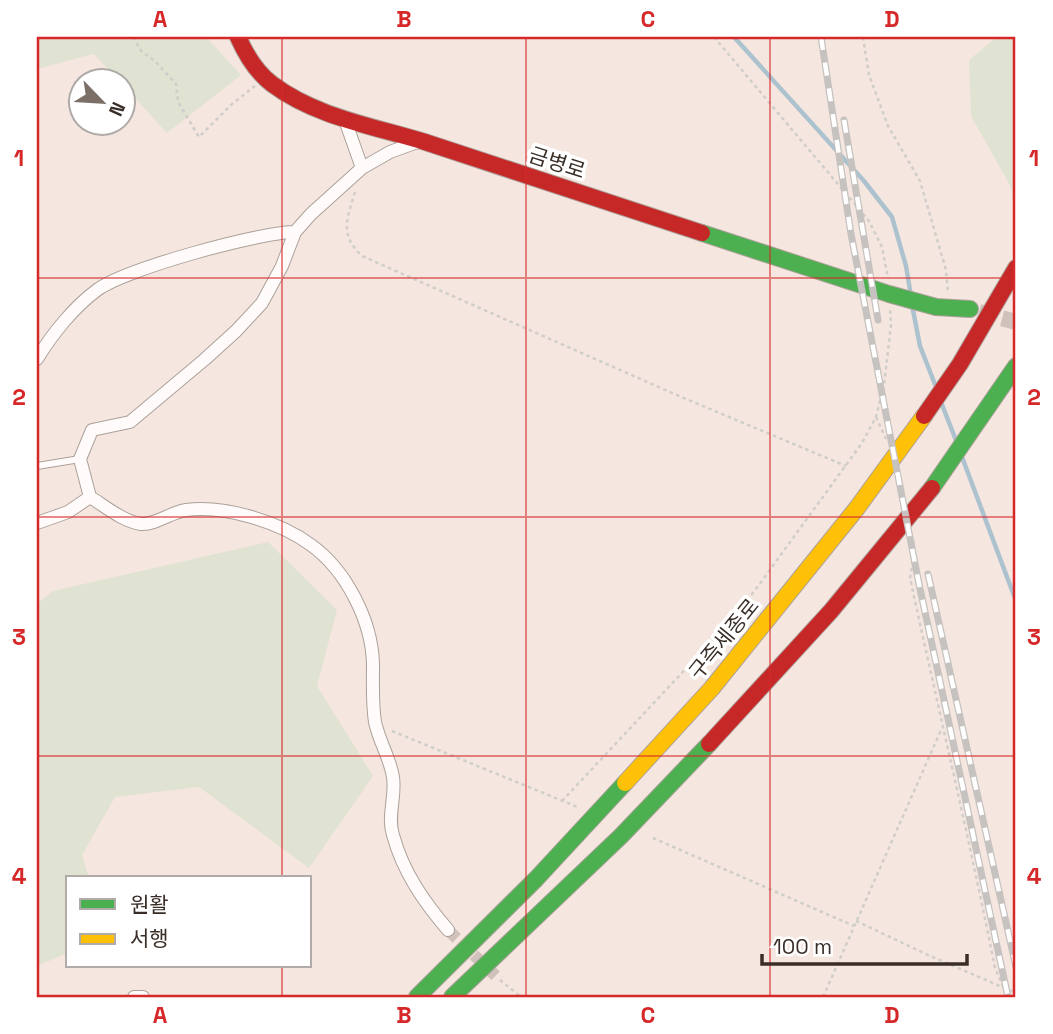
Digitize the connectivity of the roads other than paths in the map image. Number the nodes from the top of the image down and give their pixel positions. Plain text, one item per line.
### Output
1 (238, 37) edge
2 (345, 120) junction
3 (421, 141) junction
4 (362, 168) junction
5 (295, 232) junction
6 (1016, 268) edge
7 (970, 309) tunnel mouth
8 (37, 359) edge
9 (1016, 366) edge
10 (80, 459) junction
11 (37, 466) edge
12 (90, 497) junction
13 (37, 523) edge
14 (448, 930) tunnel mouth
15 (134, 997) edge
16 (144, 997) edge
17 (417, 997) edge
18 (452, 997) edge

1 - 2 main road, 금병로
2 - 3 main road, 금병로
2 - 4 street
3 - 4 street
3 - 7 main road, 금병로
4 - 5 street
5 - 8 street
5 - 10 street
6 - 17 main road, 구즉세종로
9 - 18 main road
10 - 11 lane
10 - 12 street
12 - 13 street
12 - 14 street
15 - 16 street

